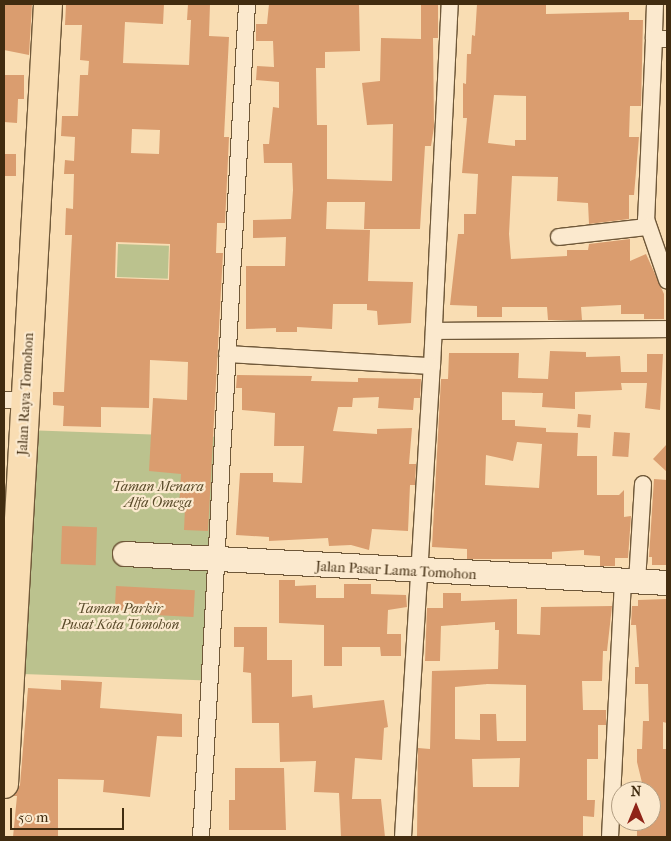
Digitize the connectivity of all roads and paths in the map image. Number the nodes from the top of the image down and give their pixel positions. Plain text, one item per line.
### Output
1 (48, 4) edge
2 (247, 4) edge
3 (450, 4) edge
4 (655, 4) edge
5 (661, 39) edge
6 (647, 227) junction
7 (559, 237) dead end
8 (667, 280) edge
9 (667, 329) edge
10 (435, 331) junction
11 (226, 354) junction
12 (432, 366) junction
13 (14, 400) edge
14 (643, 484) dead end
15 (12, 547) edge
16 (125, 554) dead end
17 (217, 561) junction
18 (420, 572) junction
19 (630, 582) junction
20 (667, 583) edge
21 (4, 784) edge
22 (201, 837) edge
23 (404, 837) edge
24 (610, 837) edge

1 - 13 highway, Jalan Raya Tomohon
2 - 11 street
3 - 10 street
4 - 5 street
5 - 6 street
6 - 7 street
6 - 8 street
9 - 10 street
10 - 12 street
11 - 12 street
11 - 17 street
12 - 18 street
13 - 15 highway, Jalan Raya Tomohon
14 - 19 street
15 - 21 highway, Jalan Raya Tomohon
16 - 17 street, Jalan Pasar Lama Tomohon
17 - 18 street, Jalan Pasar Lama Tomohon
17 - 22 street
18 - 19 street, Jalan Pasar Lama Tomohon
18 - 23 street
19 - 20 street, Jalan Pasar Lama Tomohon
19 - 24 street

